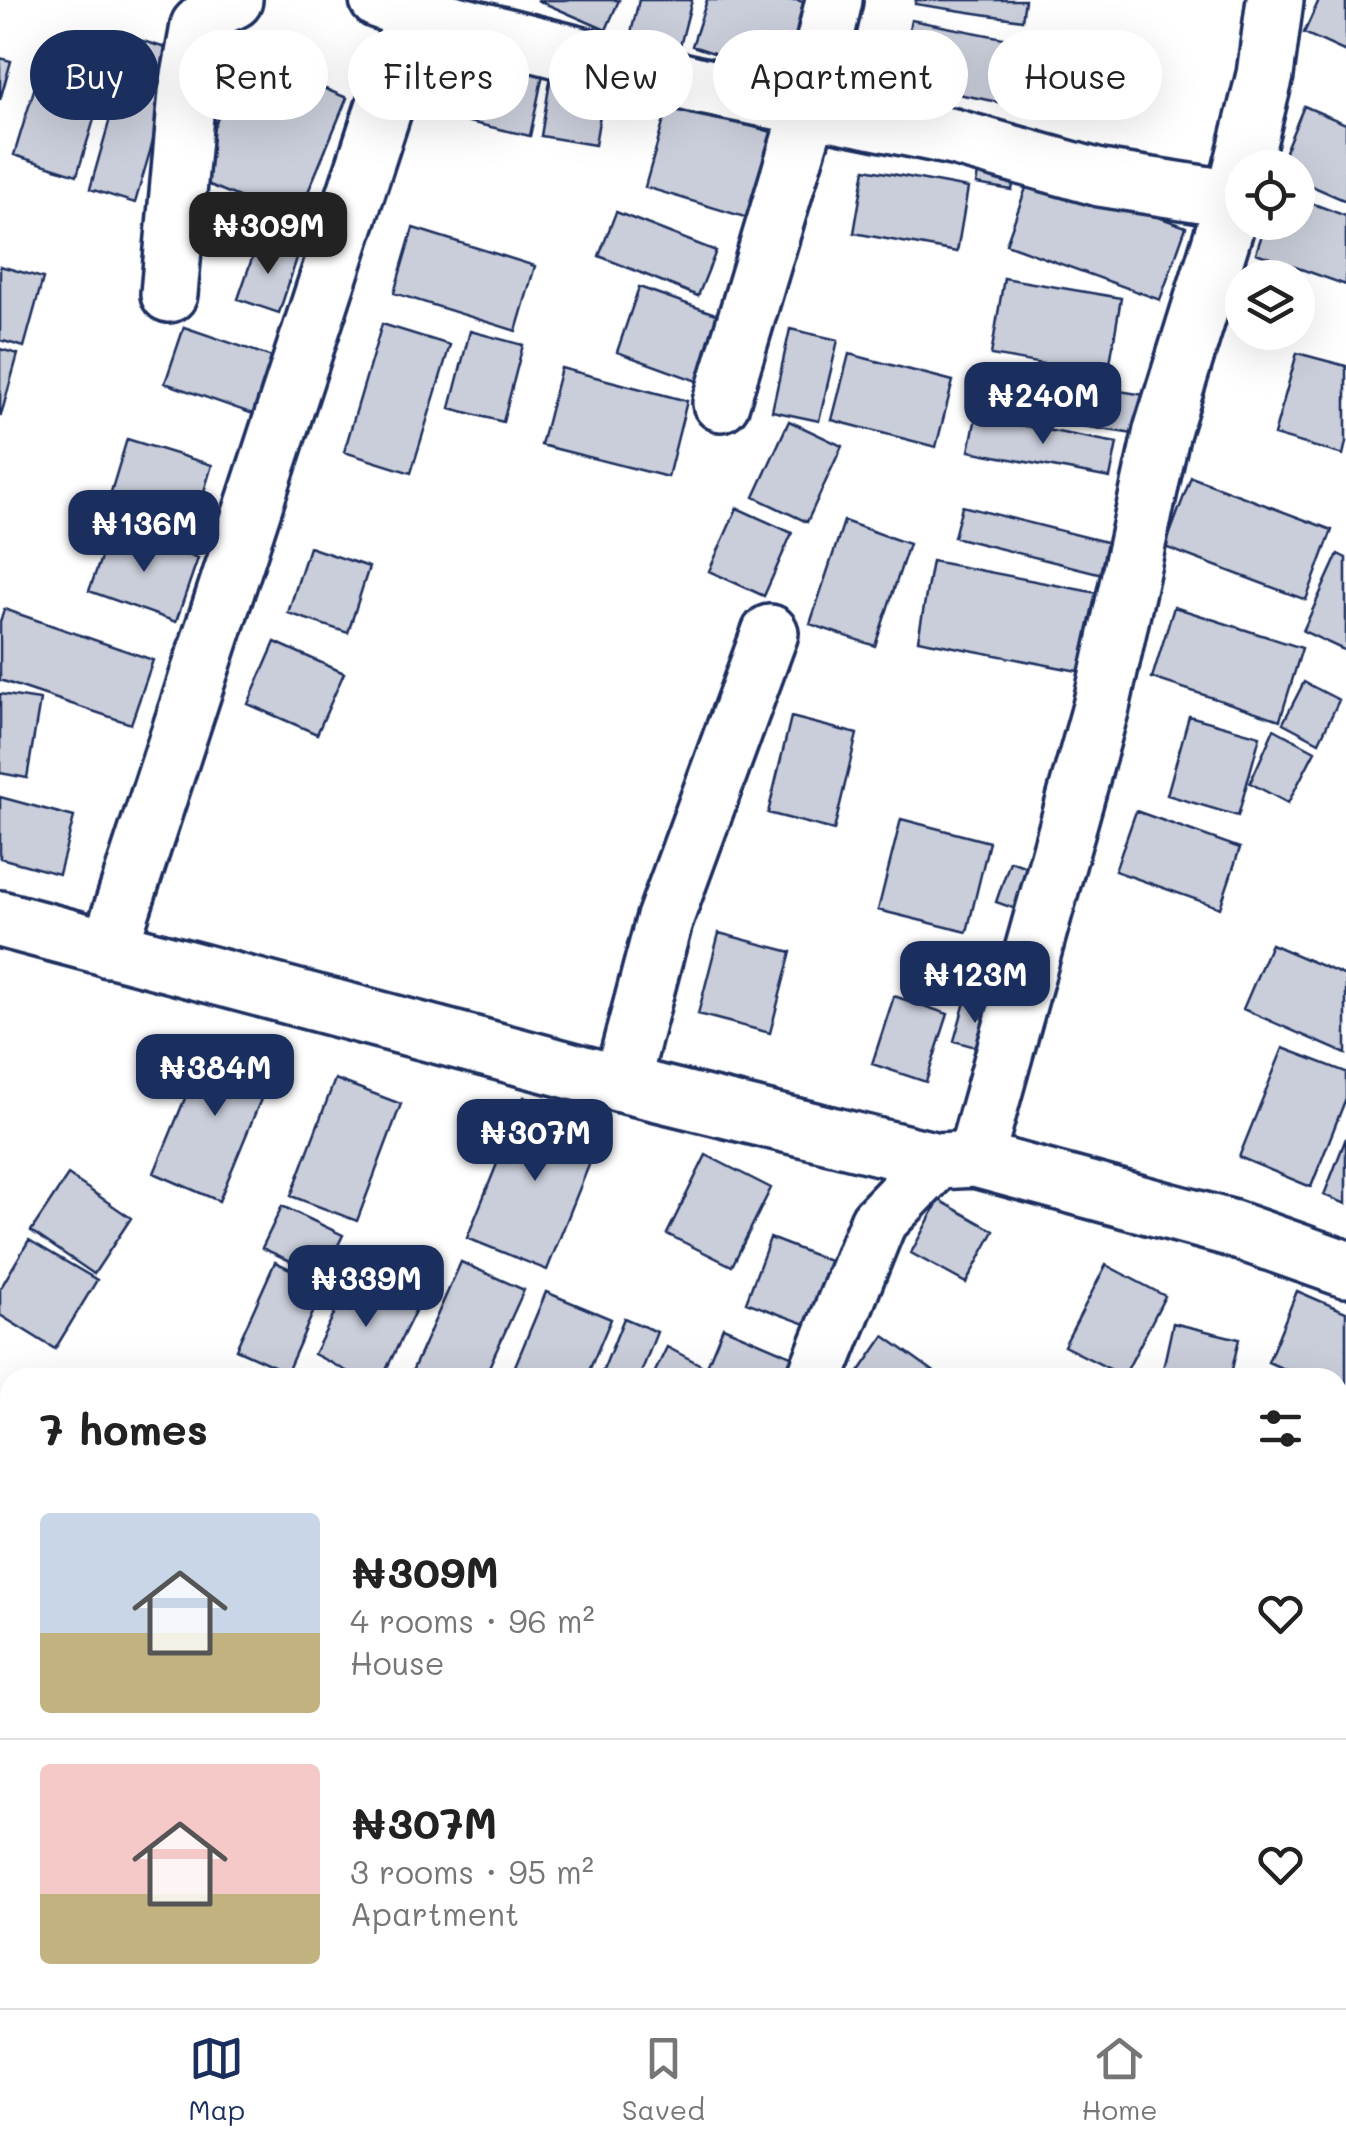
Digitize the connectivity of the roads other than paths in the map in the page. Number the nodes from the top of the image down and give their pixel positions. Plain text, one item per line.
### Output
1 (234, 0) edge
2 (834, 0) edge
3 (1275, 0) edge
4 (404, 4) edge
5 (827, 30) edge
6 (713, 88) edge
7 (806, 120) edge
8 (868, 120) edge
9 (1247, 150) edge
10 (1225, 198) edge
11 (1225, 228) edge
12 (169, 294) dead end
13 (722, 403) dead end
14 (770, 633) dead end
15 (0, 919) edge
16 (108, 949) junction
17 (621, 1084) junction
18 (956, 1160) junction
19 (1346, 1269) edge
20 (819, 1368) edge

1 - 12 street
2 - 5 street
3 - 9 street
4 - 6 street
4 - 16 street
7 - 13 street
8 - 10 street
11 - 18 street
14 - 17 street
15 - 16 street
16 - 17 street
17 - 18 street
18 - 19 street
18 - 20 street

